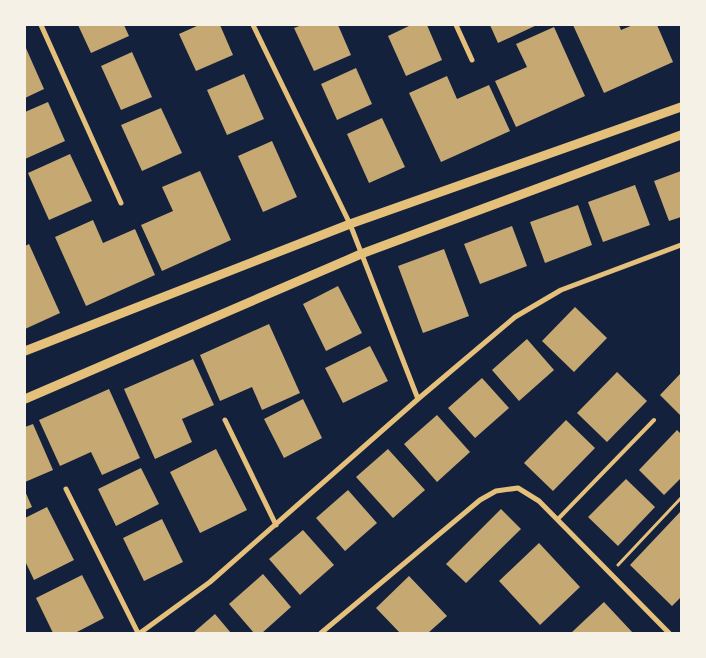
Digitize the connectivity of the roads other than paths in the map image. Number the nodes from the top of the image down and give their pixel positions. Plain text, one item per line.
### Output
1 (41, 25) edge
2 (253, 25) edge
3 (456, 25) edge
4 (472, 60) dead end
5 (681, 107) edge
6 (681, 136) edge
7 (121, 203) dead end
8 (350, 224) junction
9 (681, 245) edge
10 (361, 254) junction
11 (25, 351) edge
12 (25, 399) edge
13 (418, 399) junction
14 (224, 420) dead end
15 (654, 420) dead end
16 (66, 489) dead end
17 (558, 519) junction
18 (276, 525) junction
19 (328, 628) junction
20 (139, 633) edge
21 (321, 633) edge
22 (332, 633) edge
23 (669, 633) edge

1 - 7 street
2 - 8 street
3 - 4 street
5 - 8 street
6 - 10 street
8 - 10 street
8 - 11 street
9 - 13 street
10 - 12 street
10 - 13 street
13 - 18 street
14 - 18 street
15 - 17 lane
16 - 20 street
17 - 19 street
17 - 23 street
18 - 20 street
19 - 21 street
19 - 22 street

